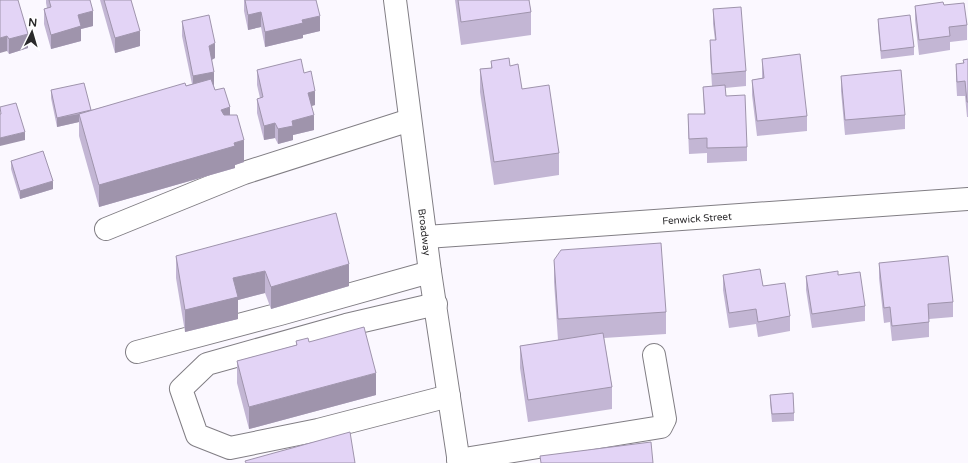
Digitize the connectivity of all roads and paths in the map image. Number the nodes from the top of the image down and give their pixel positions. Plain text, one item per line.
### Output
1 (395, 0) edge
2 (410, 120) junction
3 (968, 199) edge
4 (106, 229) dead end
5 (426, 237) junction
6 (430, 272) junction
7 (436, 304) junction
8 (137, 352) dead end
9 (654, 355) dead end
10 (449, 396) junction
11 (458, 462) edge

1 - 2 street, Broadway
2 - 4 street
2 - 5 street, Broadway
3 - 5 street, Fenwick Street
5 - 6 street, Broadway
6 - 7 street, Broadway
6 - 8 street
7 - 10 street, Broadway
7 - 10 street
9 - 11 street
10 - 11 street, Broadway

